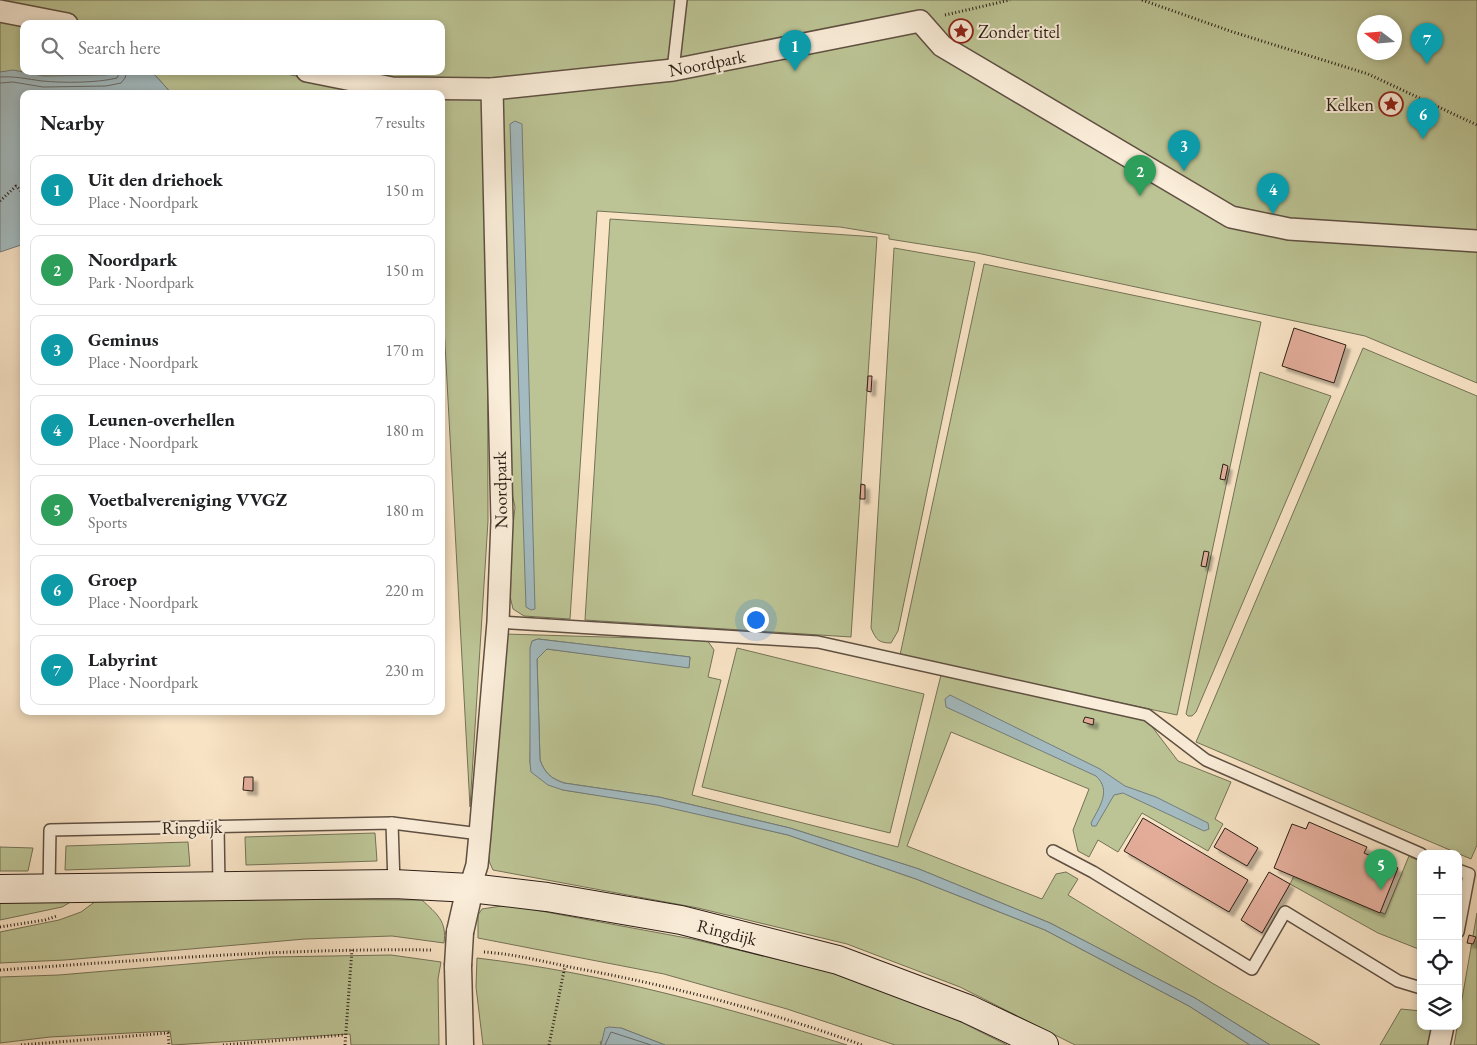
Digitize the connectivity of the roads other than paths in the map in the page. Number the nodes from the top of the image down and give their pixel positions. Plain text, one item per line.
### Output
1 (682, 0) edge
2 (0, 11) edge
3 (46, 20) edge
4 (673, 70) junction
5 (327, 75) edge
6 (492, 89) junction
7 (1477, 241) edge
8 (498, 622) junction
9 (392, 823) junction
10 (218, 826) junction
11 (480, 834) junction
12 (1052, 851) dead end
13 (1417, 852) edge
14 (1462, 872) edge
15 (394, 884) junction
16 (219, 886) junction
17 (49, 888) junction
18 (470, 888) junction
19 (0, 889) edge
20 (1462, 909) edge
21 (1417, 987) edge
22 (1442, 1030) edge
23 (460, 1045) edge
24 (1044, 1045) edge
25 (1439, 1045) edge

1 - 4 lane
2 - 3 street
4 - 6 street, Noordpark
4 - 7 street, Noordpark
5 - 6 street, Noordpark
6 - 8 street, Noordpark
8 - 11 street, Noordpark
8 - 13 lane
9 - 10 lane, Ringdijk
9 - 11 lane, Ringdijk
9 - 15 lane
10 - 16 lane
10 - 17 lane, Ringdijk
11 - 18 street, Noordpark
12 - 21 lane
14 - 20 lane
15 - 16 main road, Ringdijk
15 - 18 main road, Ringdijk
16 - 17 main road, Ringdijk
17 - 19 main road, Ringdijk
18 - 23 street, bridge
18 - 24 main road, Ringdijk
22 - 25 street

